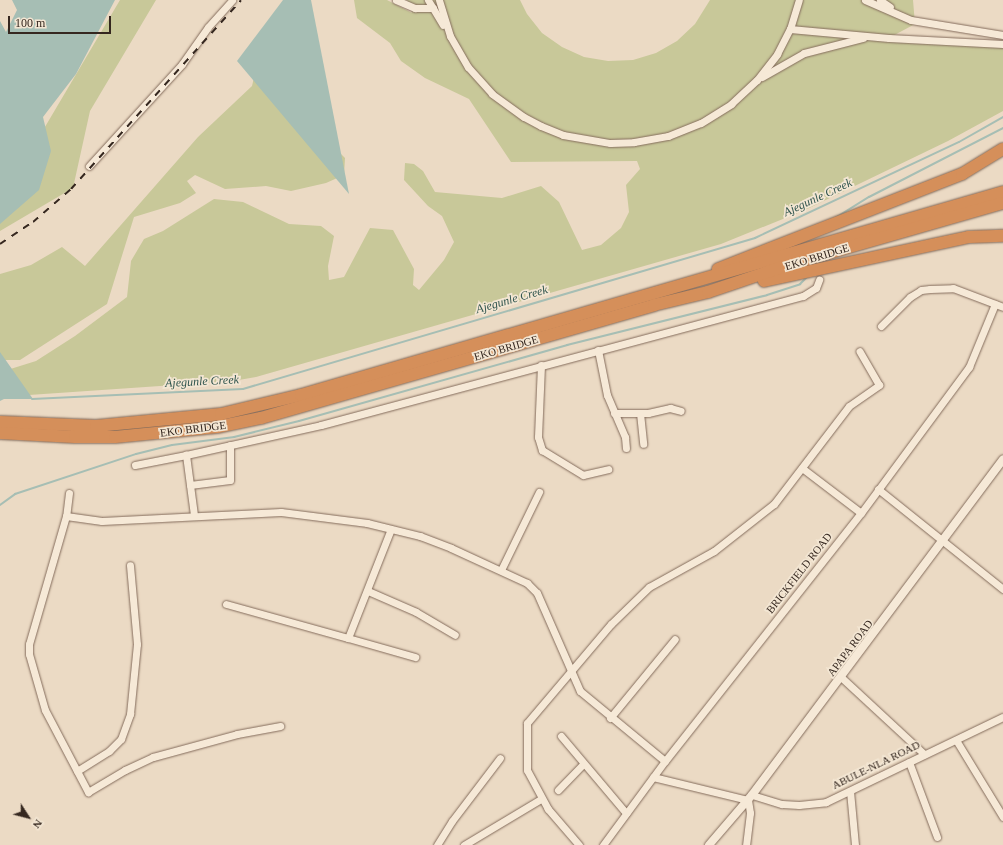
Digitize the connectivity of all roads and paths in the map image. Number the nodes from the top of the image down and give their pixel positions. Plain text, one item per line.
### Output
1 (232, 0) edge
2 (396, 0) edge
3 (428, 0) edge
4 (439, 0) edge
5 (799, 0) edge
6 (865, 0) edge
7 (880, 0) edge
8 (433, 8) junction
9 (900, 15) junction
10 (790, 28) junction
11 (1003, 35) edge
12 (450, 36) junction
13 (889, 38) junction
14 (1003, 44) edge
15 (757, 80) junction
16 (1003, 149) edge
17 (90, 166) dead end
18 (1003, 192) edge
19 (1003, 203) edge
20 (1003, 236) edge
21 (819, 280) dead end
22 (682, 285) junction
23 (708, 292) junction
24 (995, 304) junction
25 (1003, 307) edge
26 (881, 326) dead end
27 (598, 350) junction
28 (859, 351) dead end
29 (541, 365) junction
30 (681, 411) dead end
31 (614, 413) junction
32 (640, 413) junction
33 (0, 422) edge
34 (0, 433) edge
35 (643, 444) dead end
36 (230, 445) junction
37 (626, 448) dead end
38 (186, 455) junction
39 (1002, 464) edge
40 (135, 465) dead end
41 (802, 468) junction
42 (608, 469) dead end
43 (190, 485) junction
44 (878, 489) junction
45 (539, 492) dead end
46 (69, 493) dead end
47 (860, 513) junction
48 (194, 515) junction
49 (66, 516) junction
50 (391, 529) junction
51 (944, 541) junction
52 (130, 565) dead end
53 (501, 570) junction
54 (1003, 589) edge
55 (368, 592) junction
56 (226, 604) dead end
57 (455, 635) dead end
58 (348, 638) junction
59 (675, 639) dead end
60 (415, 657) dead end
61 (572, 672) junction
62 (842, 678) junction
63 (1003, 717) edge
64 (610, 718) junction
65 (280, 726) dead end
66 (561, 736) dead end
67 (956, 740) junction
68 (924, 754) junction
69 (500, 758) dead end
70 (665, 761) junction
71 (908, 762) junction
72 (583, 764) junction
73 (77, 771) junction
74 (653, 777) junction
75 (558, 790) dead end
76 (850, 791) junction
77 (750, 798) junction
78 (541, 799) junction
79 (626, 813) junction
80 (1003, 817) edge
81 (936, 837) dead end
82 (437, 845) edge
83 (464, 845) edge
84 (579, 845) edge
85 (603, 845) edge
86 (709, 845) edge
87 (746, 845) edge
88 (855, 845) edge

1 - 17 street
2 - 8 street
3 - 8 street
4 - 12 street
5 - 10 street
6 - 9 street
7 - 9 street
8 - 12 street
9 - 11 street
10 - 13 street
10 - 15 street
12 - 15 street
13 - 14 street
13 - 15 street
16 - 22 highway
18 - 22 highway, EKO BRIDGE
19 - 23 highway, EKO BRIDGE
20 - 23 highway
21 - 27 street
22 - 33 highway, EKO BRIDGE
23 - 34 highway, EKO BRIDGE
24 - 25 street
24 - 26 street
24 - 44 street, BRICKFIELD ROAD
27 - 29 street
27 - 31 street
28 - 41 street
29 - 36 street
29 - 42 street
30 - 32 street
31 - 32 street
31 - 37 street
32 - 35 street
36 - 38 street
36 - 43 street
38 - 40 street
38 - 43 street
39 - 51 street, APAPA ROAD
41 - 47 street
41 - 61 street
43 - 48 street
44 - 47 street, BRICKFIELD ROAD
44 - 51 street
45 - 53 street
46 - 49 street
47 - 70 street, BRICKFIELD ROAD
48 - 49 street
48 - 50 street
49 - 73 street
50 - 53 street
50 - 55 street
51 - 54 street
51 - 62 street, APAPA ROAD
52 - 73 street
53 - 61 street
55 - 57 street
55 - 58 street
56 - 58 street
58 - 60 street
59 - 64 street
61 - 64 street
61 - 78 street
62 - 68 street
62 - 77 street, APAPA ROAD
63 - 67 street, ABULE-NLA ROAD
64 - 70 street
65 - 73 street
66 - 72 street
67 - 68 street, ABULE-NLA ROAD
67 - 80 street
68 - 71 street, ABULE-NLA ROAD
69 - 82 street
70 - 74 street, BRICKFIELD ROAD
71 - 76 street, ABULE-NLA ROAD
71 - 81 street
72 - 75 street
72 - 79 street
74 - 77 street, ABULE-NLA ROAD
74 - 79 street, BRICKFIELD ROAD
76 - 77 street, ABULE-NLA ROAD
76 - 88 street
77 - 86 street, APAPA ROAD
77 - 87 street
78 - 83 street
78 - 84 street
79 - 85 street, BRICKFIELD ROAD

